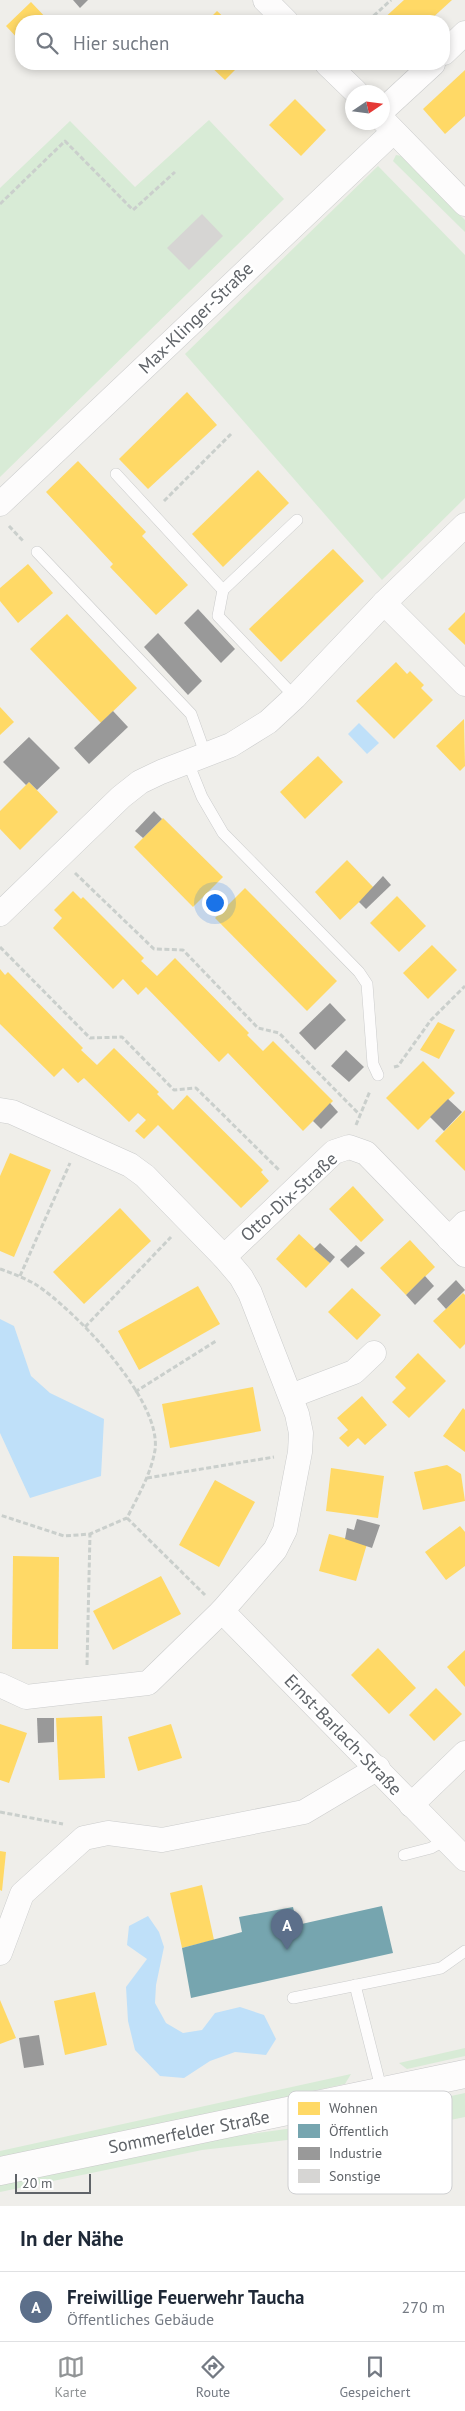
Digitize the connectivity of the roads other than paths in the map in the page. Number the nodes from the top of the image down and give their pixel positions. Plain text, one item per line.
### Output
1 (265, 0) edge
2 (280, 15) edge
3 (465, 33) edge
4 (450, 47) edge
5 (333, 70) edge
6 (426, 70) edge
7 (349, 85) edge
8 (390, 104) edge
9 (390, 127) edge
10 (383, 130) edge
11 (465, 204) edge
12 (116, 474) dead end
13 (3, 514) edge
14 (297, 520) dead end
15 (465, 525) edge
16 (37, 552) road end
17 (223, 590) junction
18 (384, 604) junction
19 (465, 684) edge
20 (295, 697) junction
21 (196, 757) junction
22 (0, 914) edge
23 (378, 1075) road end
24 (0, 1110) edge
25 (460, 1239) edge
26 (224, 1257) junction
27 (374, 1354) dead end
28 (291, 1396) junction
29 (222, 1611) junction
30 (0, 1685) edge
31 (465, 1753) edge
32 (378, 1768) junction
33 (411, 1806) junction
34 (445, 1840) junction
35 (404, 1855) dead end
36 (465, 1859) edge
37 (465, 1951) edge
38 (0, 1953) edge
39 (355, 1985) junction
40 (292, 1998) dead end
41 (465, 2074) edge
42 (382, 2091) edge
43 (391, 2091) edge
44 (288, 2112) edge
45 (0, 2171) edge

1 - 2 street
3 - 4 street
5 - 7 street
6 - 8 street
9 - 11 street
10 - 13 street, Max-Klinger-Straße
12 - 17 lane
14 - 17 lane
15 - 18 street
16 - 21 lane
17 - 20 lane
18 - 19 street
18 - 20 street
20 - 21 street
21 - 22 street
21 - 23 lane
24 - 26 street
25 - 26 street, Otto-Dix-Straße
26 - 28 street
27 - 28 street
28 - 29 street
29 - 30 street
29 - 32 street, Ernst-Barlach-Straße
31 - 33 street
32 - 33 street, Ernst-Barlach-Straße
32 - 38 street
33 - 34 street, Ernst-Barlach-Straße
34 - 35 lane
34 - 36 street, Ernst-Barlach-Straße
37 - 39 lane
39 - 40 lane
39 - 42 lane
41 - 43 main road, Sommerfelder Straße
44 - 45 main road, Sommerfelder Straße

